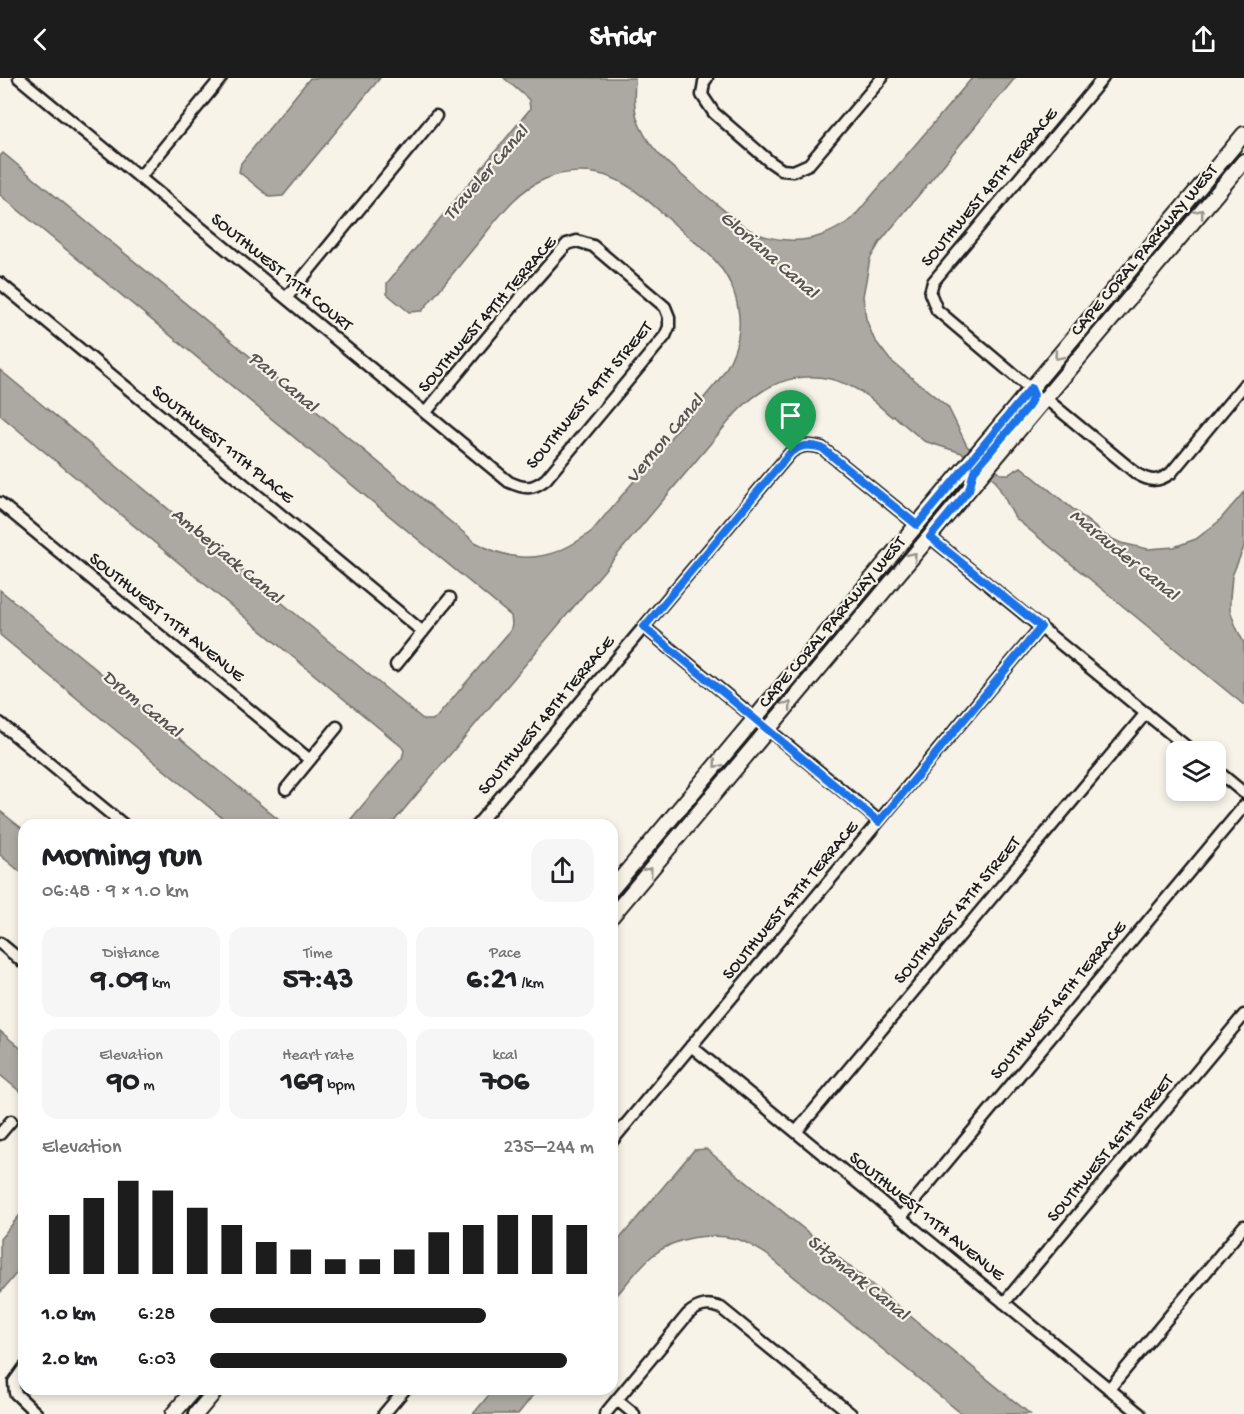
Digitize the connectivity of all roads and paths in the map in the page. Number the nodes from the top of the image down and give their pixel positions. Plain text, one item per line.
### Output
1 (19, 78) edge
2 (221, 78) edge
3 (707, 78) edge
4 (882, 78) edge
5 (1103, 78) edge
6 (436, 116) dead end
7 (1244, 134) edge
8 (1244, 161) edge
9 (140, 177) junction
10 (1187, 201) junction
11 (0, 283) edge
12 (286, 298) junction
13 (1126, 302) junction
14 (669, 317) joint
15 (1244, 385) edge
16 (1031, 388) junction
17 (1045, 398) junction
18 (426, 412) junction
19 (970, 488) junction
20 (526, 489) joint
21 (0, 503) edge
22 (917, 525) junction
23 (930, 537) junction
24 (450, 598) dead end
25 (644, 627) junction
26 (1041, 627) junction
27 (423, 632) junction
28 (396, 665) dead end
29 (1146, 713) junction
30 (754, 719) junction
31 (0, 723) edge
32 (337, 727) dead end
33 (767, 730) junction
34 (1180, 741) edge
35 (310, 760) junction
36 (1226, 779) edge
37 (286, 789) dead end
38 (1244, 793) edge
39 (1244, 806) edge
40 (117, 819) edge
41 (482, 819) edge
42 (879, 822) junction
43 (618, 882) edge
44 (618, 909) edge
45 (0, 944) edge
46 (18, 958) edge
47 (1244, 1015) edge
48 (691, 1046) junction
49 (11, 1121) dead end
50 (796, 1132) junction
51 (0, 1134) edge
52 (618, 1134) edge
53 (900, 1218) junction
54 (1244, 1226) edge
55 (1004, 1303) junction
56 (18, 1377) edge
57 (1109, 1389) junction
58 (189, 1395) edge
59 (212, 1395) edge
60 (400, 1395) edge
61 (617, 1400) junction
62 (37, 1414) edge
63 (173, 1414) edge
64 (196, 1414) edge
65 (384, 1414) edge
66 (604, 1414) edge
67 (634, 1414) edge
68 (851, 1414) edge
69 (1140, 1414) edge

1 - 9 street, SOUTHWEST 11TH COURT
2 - 9 street
3 - 4 street
5 - 16 street, SOUTHWEST 48TH TERRACE
6 - 12 street
7 - 10 main road, CAPE CORAL PARKWAY WEST
13 -> 8 main road, CAPE CORAL PARKWAY WEST
9 - 12 street, SOUTHWEST 11TH COURT
10 - 13 main road
10 -> 16 main road, CAPE CORAL PARKWAY WEST
11 - 27 street, SOUTHWEST 11TH PLACE
12 - 18 street, SOUTHWEST 11TH COURT
13 - 17 main road, CAPE CORAL PARKWAY WEST
14 - 18 street, SOUTHWEST 49TH TERRACE
14 - 20 street, SOUTHWEST 49TH STREET
15 - 17 street
16 - 19 street
16 - 22 main road, CAPE CORAL PARKWAY WEST
17 - 19 main road, CAPE CORAL PARKWAY WEST
18 - 20 street, SOUTHWEST 11TH COURT
19 - 23 main road, CAPE CORAL PARKWAY WEST
21 - 35 street, SOUTHWEST 11TH AVENUE
22 - 25 street, SOUTHWEST 48TH TERRACE
22 - 30 main road, CAPE CORAL PARKWAY WEST
23 - 26 street
33 -> 23 main road, CAPE CORAL PARKWAY WEST
24 - 27 street
25 - 30 street
25 - 41 street, SOUTHWEST 48TH TERRACE
26 - 29 street
26 - 42 street, SOUTHWEST 47TH TERRACE
27 - 28 street
29 - 34 street
29 - 50 street, SOUTHWEST 47TH STREET
30 - 33 street
30 -> 43 main road, CAPE CORAL PARKWAY WEST
31 - 40 street
32 - 35 street
33 - 42 street
44 -> 33 main road, CAPE CORAL PARKWAY WEST
35 - 37 street
36 - 38 street
39 - 53 street, SOUTHWEST 46TH TERRACE
42 - 48 street, SOUTHWEST 47TH TERRACE
45 - 46 street
47 - 55 street, SOUTHWEST 46TH STREET
48 - 50 street, SOUTHWEST 11TH AVENUE
48 - 52 street, SOUTHWEST 47TH TERRACE
49 - 51 street
50 - 53 street, SOUTHWEST 11TH AVENUE
53 - 55 street, SOUTHWEST 11TH AVENUE
54 - 57 street
55 - 57 street, SOUTHWEST 11TH AVENUE
56 - 62 street
57 - 69 street, SOUTHWEST 11TH AVENUE
58 - 63 main road
59 - 64 main road
60 - 65 street
61 - 66 street
61 - 67 street
61 - 68 street

